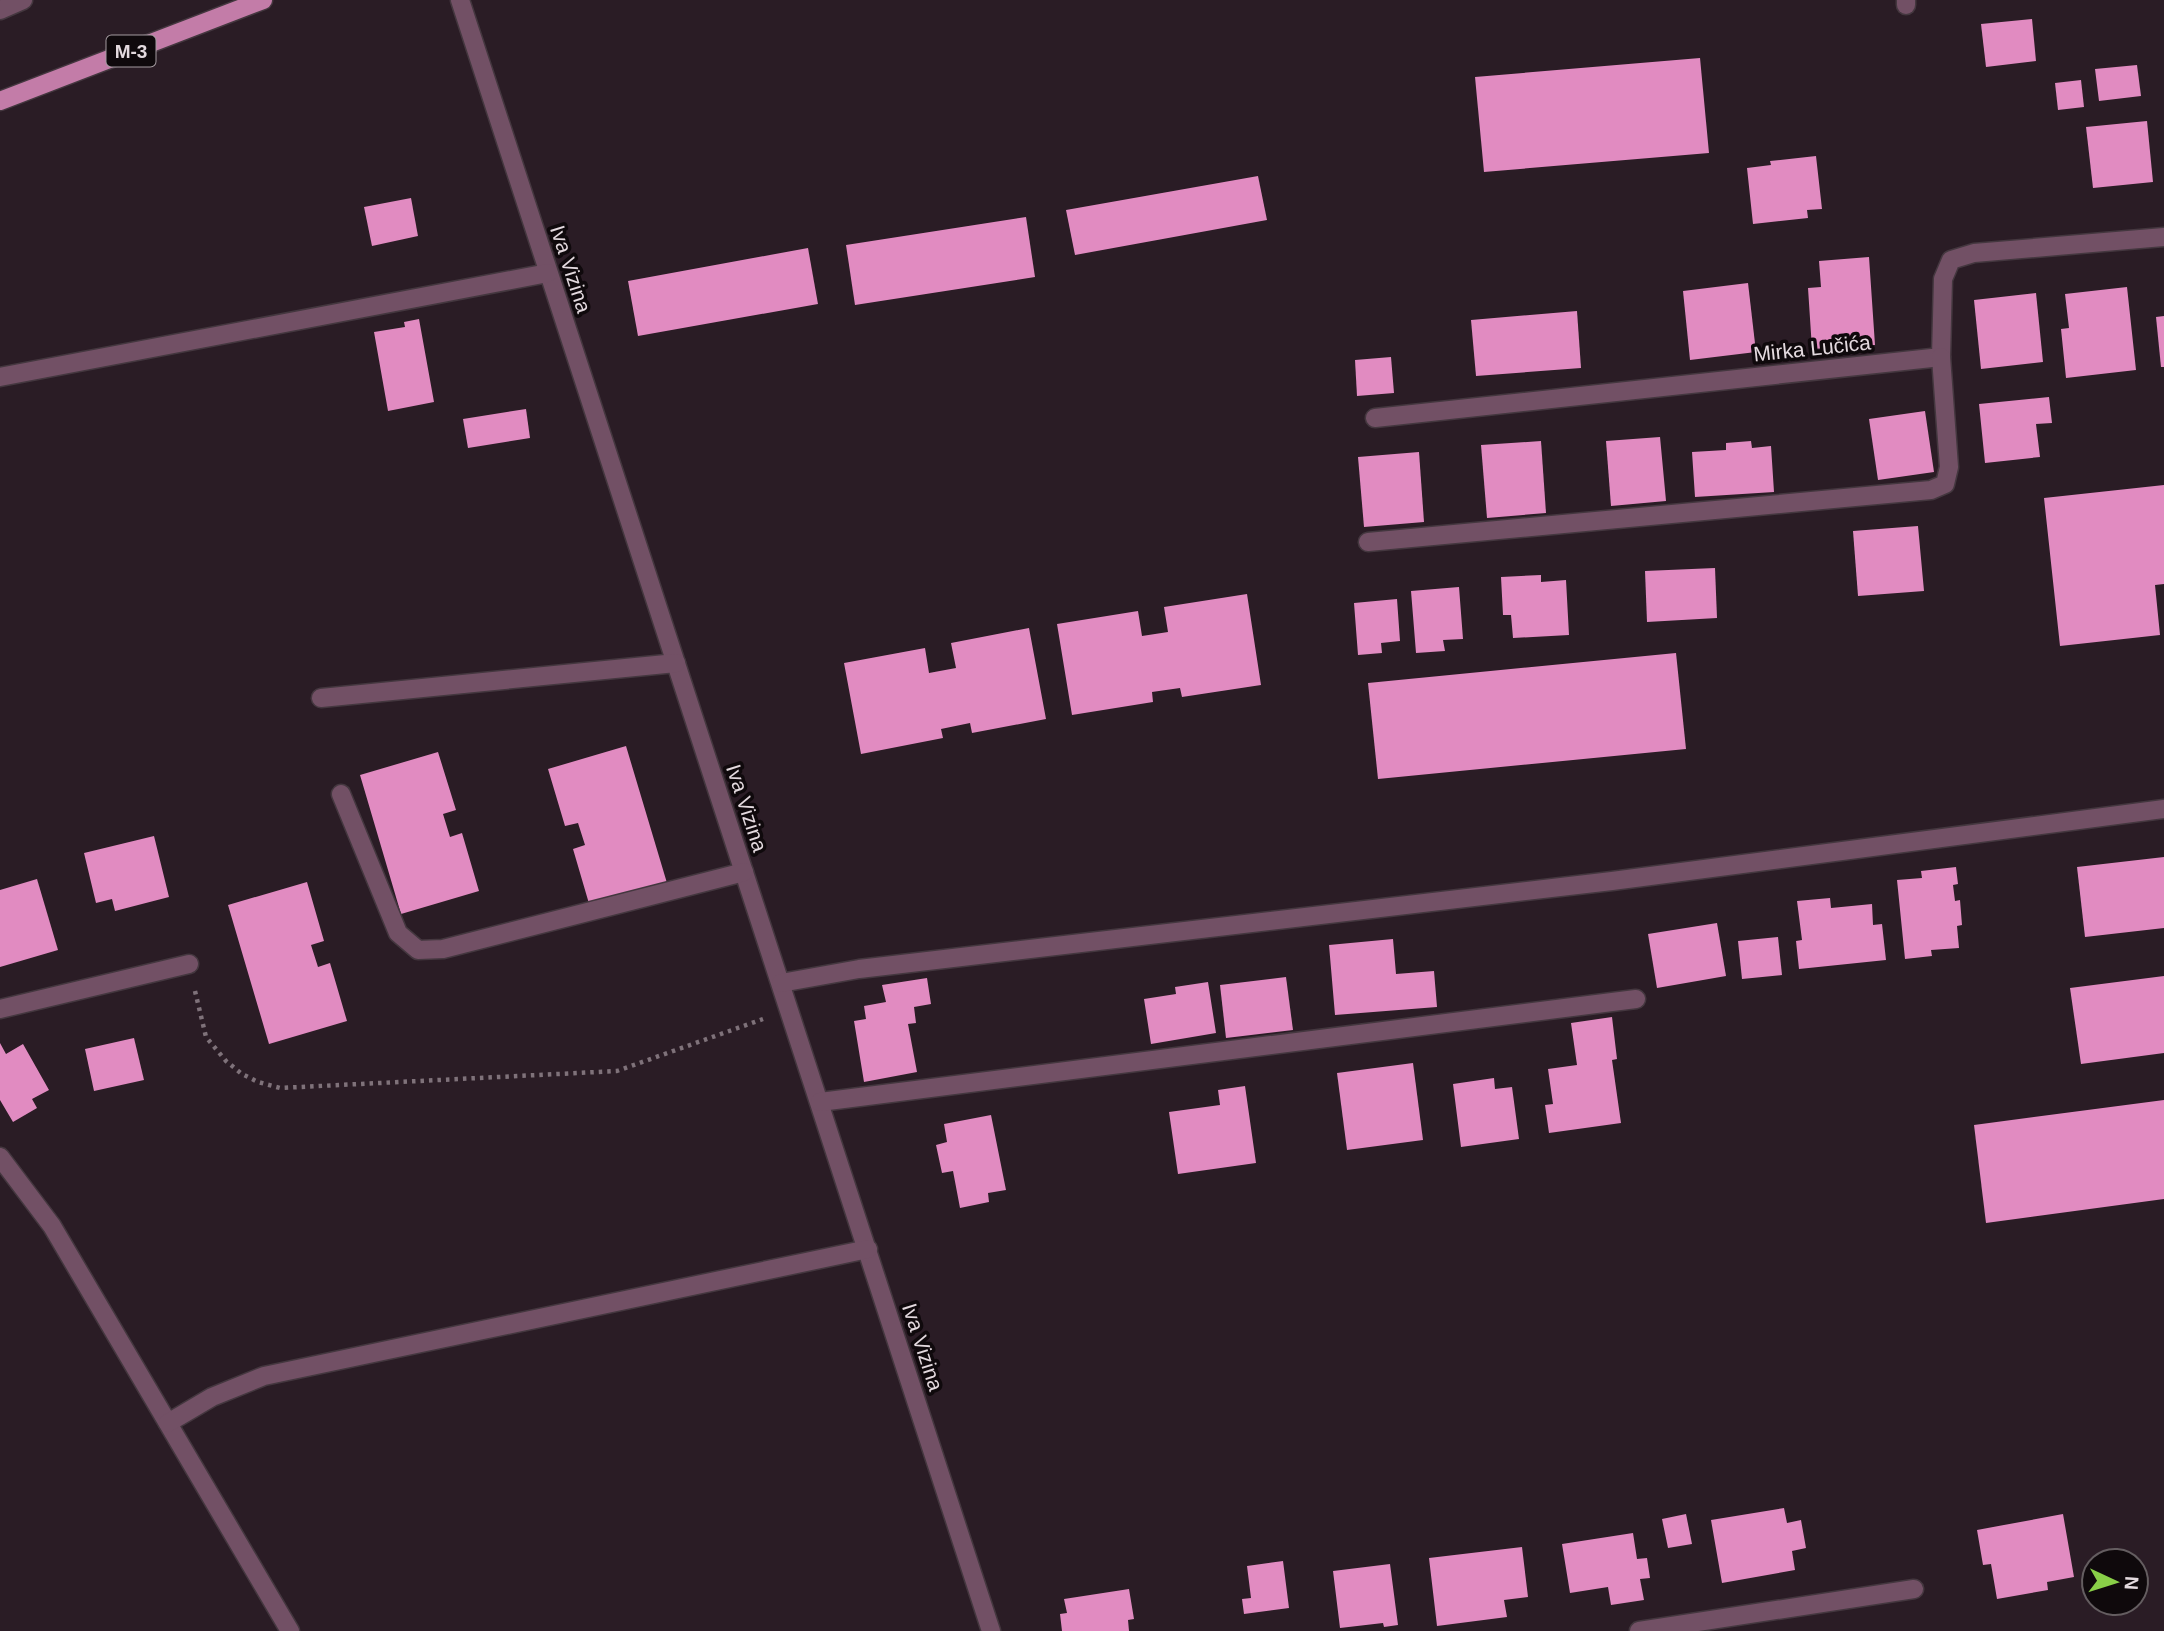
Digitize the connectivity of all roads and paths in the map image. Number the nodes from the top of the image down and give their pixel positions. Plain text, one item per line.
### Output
1 (23, 0) edge
2 (263, 0) edge
3 (460, 0) edge
4 (0, 9) edge
5 (0, 101) edge
6 (2164, 237) edge
7 (548, 273) junction
8 (1941, 357) junction
9 (0, 377) edge
10 (1375, 418) dead end
11 (1368, 542) dead end
12 (676, 663) junction
13 (321, 698) dead end
14 (341, 794) dead end
15 (2164, 809) edge
16 (744, 872) junction
17 (189, 964) joint
18 (781, 983) junction
19 (1636, 999) dead end
20 (0, 1009) edge
21 (790, 1009) junction
22 (820, 1102) junction
23 (0, 1157) edge
24 (868, 1250) junction
25 (168, 1423) junction
26 (1914, 1589) dead end
27 (290, 1631) edge
28 (991, 1631) edge
29 (1639, 1631) edge

1 - 4 street
2 - 5 main road, M-3
3 - 7 street, Iva Vizina
6 - 8 street
7 - 9 street
7 - 12 street, Iva Vizina
8 - 10 street, Mirka Lučića
8 - 11 street
12 - 13 street
12 - 16 street, Iva Vizina
14 - 16 street
15 - 18 street
16 - 18 street, Iva Vizina
17 - 20 street
17 - 21 path
18 - 21 street, Iva Vizina
19 - 22 street
21 - 22 street, Iva Vizina
22 - 24 street, Iva Vizina
23 - 25 street
24 - 25 street
24 - 28 street, Iva Vizina
25 - 27 street
26 - 29 street

